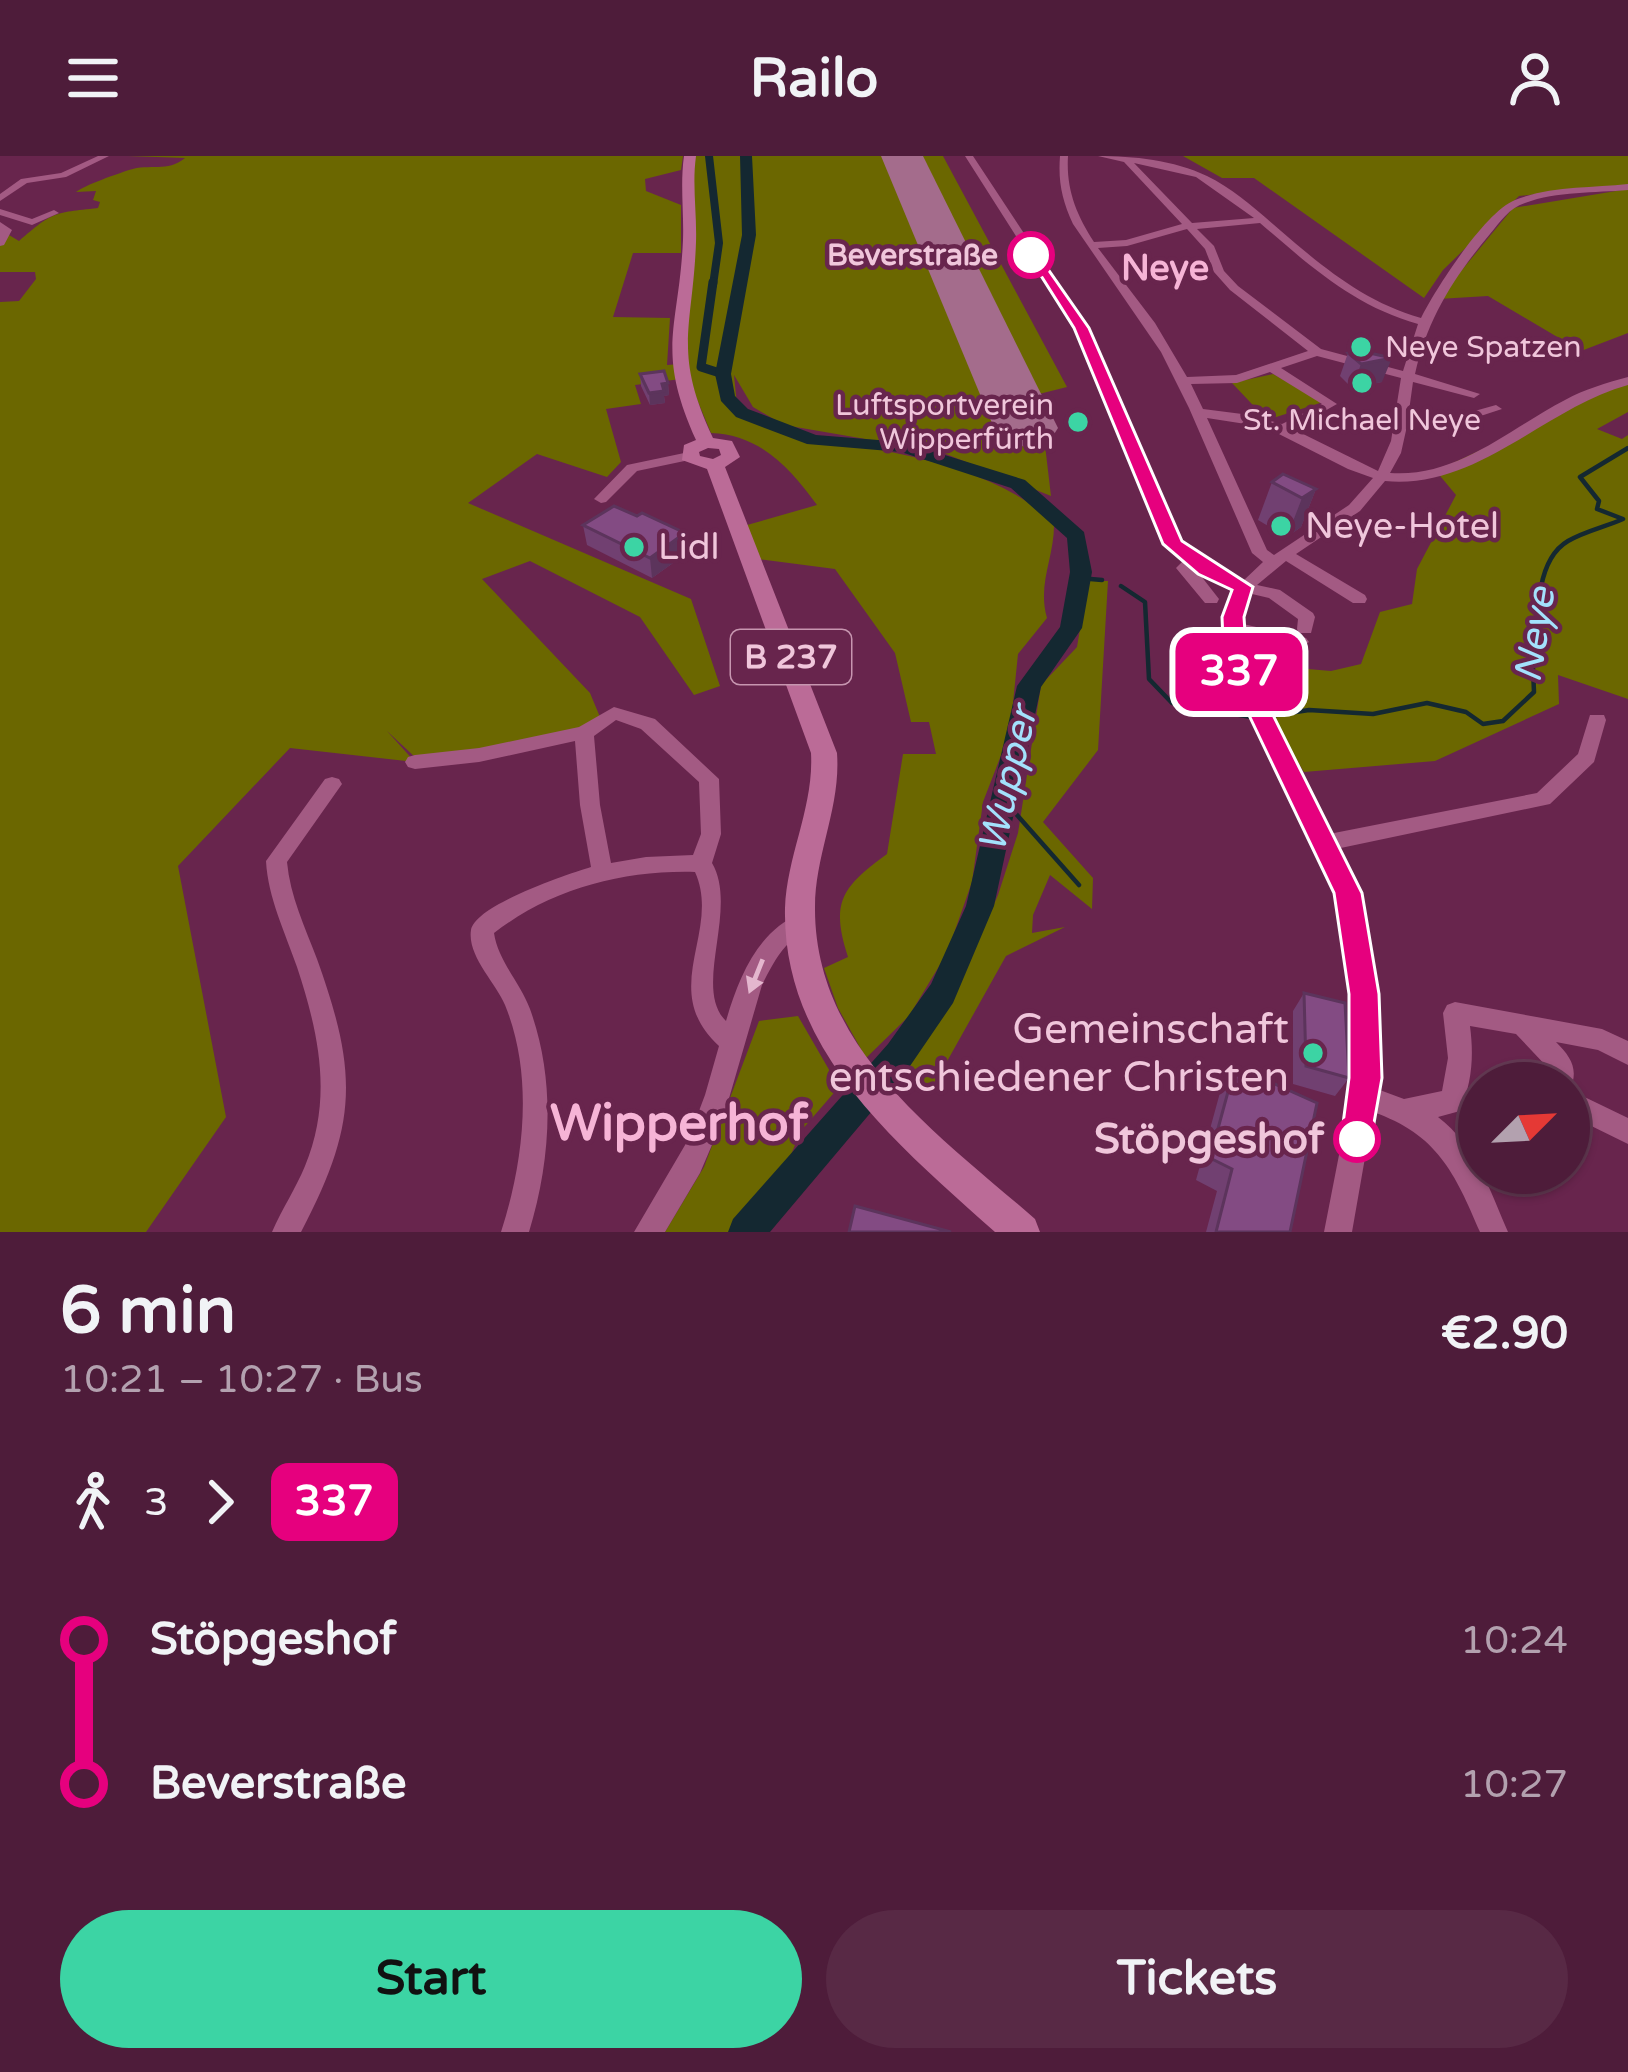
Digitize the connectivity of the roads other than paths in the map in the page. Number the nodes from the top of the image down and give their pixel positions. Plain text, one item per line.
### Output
1 (104, 156) edge
2 (690, 156) edge
3 (969, 156) edge
4 (979, 156) edge
5 (1064, 156) edge
6 (1102, 156) edge
7 (1128, 162) junction
8 (1628, 187) edge
9 (0, 198) edge
10 (0, 212) edge
11 (54, 213) dead end
12 (1261, 220) junction
13 (0, 225) edge
14 (1192, 227) junction
15 (0, 243) edge
16 (1091, 245) junction
17 (1028, 250) junction
18 (1423, 322) junction
19 (1316, 352) junction
20 (1272, 368) junction
21 (1407, 379) junction
22 (1184, 381) junction
23 (1628, 381) edge
24 (1474, 394) dead end
25 (1496, 409) dead end
26 (1198, 413) junction
27 (1404, 422) junction
28 (1282, 429) junction
29 (711, 453) junction
30 (688, 456) joint
31 (1382, 477) junction
32 (601, 499) dead end
33 (1273, 556) junction
34 (1192, 561) junction
35 (1243, 587) junction
36 (1211, 598) dead end
37 (1359, 599) dead end
38 (1233, 627) junction
39 (1597, 720) dead end
40 (584, 734) junction
41 (415, 762) dead end
42 (332, 784) dead end
43 (1327, 843) junction
44 (701, 864) junction
45 (603, 874) junction
46 (800, 923) junction
47 (1522, 1024) junction
48 (732, 1043) junction
49 (1628, 1054) edge
50 (1559, 1062) edge
51 (1364, 1097) junction
52 (1408, 1110) junction
53 (1590, 1112) edge
54 (1628, 1131) edge
55 (286, 1232) edge
56 (515, 1232) edge
57 (648, 1232) edge
58 (1022, 1232) edge
59 (1338, 1232) edge
60 (1494, 1232) edge

1 - 9 street
2 - 29 main road, B 237
3 - 17 street
4 - 17 street
5 - 16 street
6 - 7 street
7 - 12 street
7 - 14 street
8 - 18 street
10 - 11 street
12 - 14 street
12 - 18 street
13 - 15 street
14 - 16 street
14 - 19 street
16 - 22 street
17 - 34 street
18 - 21 street
19 - 20 street
19 - 21 street
20 - 22 street
20 - 28 street
21 - 24 street
21 - 27 street
22 - 26 street
23 - 31 street
25 - 27 street
26 - 28 street
26 - 33 street
27 - 31 street
28 - 31 street
29 - 30 main road
29 - 46 main road, B 237
30 - 32 street
31 - 33 street
33 - 35 street
33 - 37 street
34 - 35 street
34 - 36 street
35 - 38 street
35 - 38 street
38 - 43 street
39 - 43 street
40 - 41 street
40 - 44 street
40 - 45 street
42 - 55 street
43 - 51 street
44 - 45 street
44 - 48 street
45 - 56 street
46 -> 48 street
46 - 58 main road, B 237
47 - 49 street
47 - 50 street
47 - 52 street
48 - 57 street
51 - 52 street
51 - 59 street
52 - 60 street
53 - 54 street

